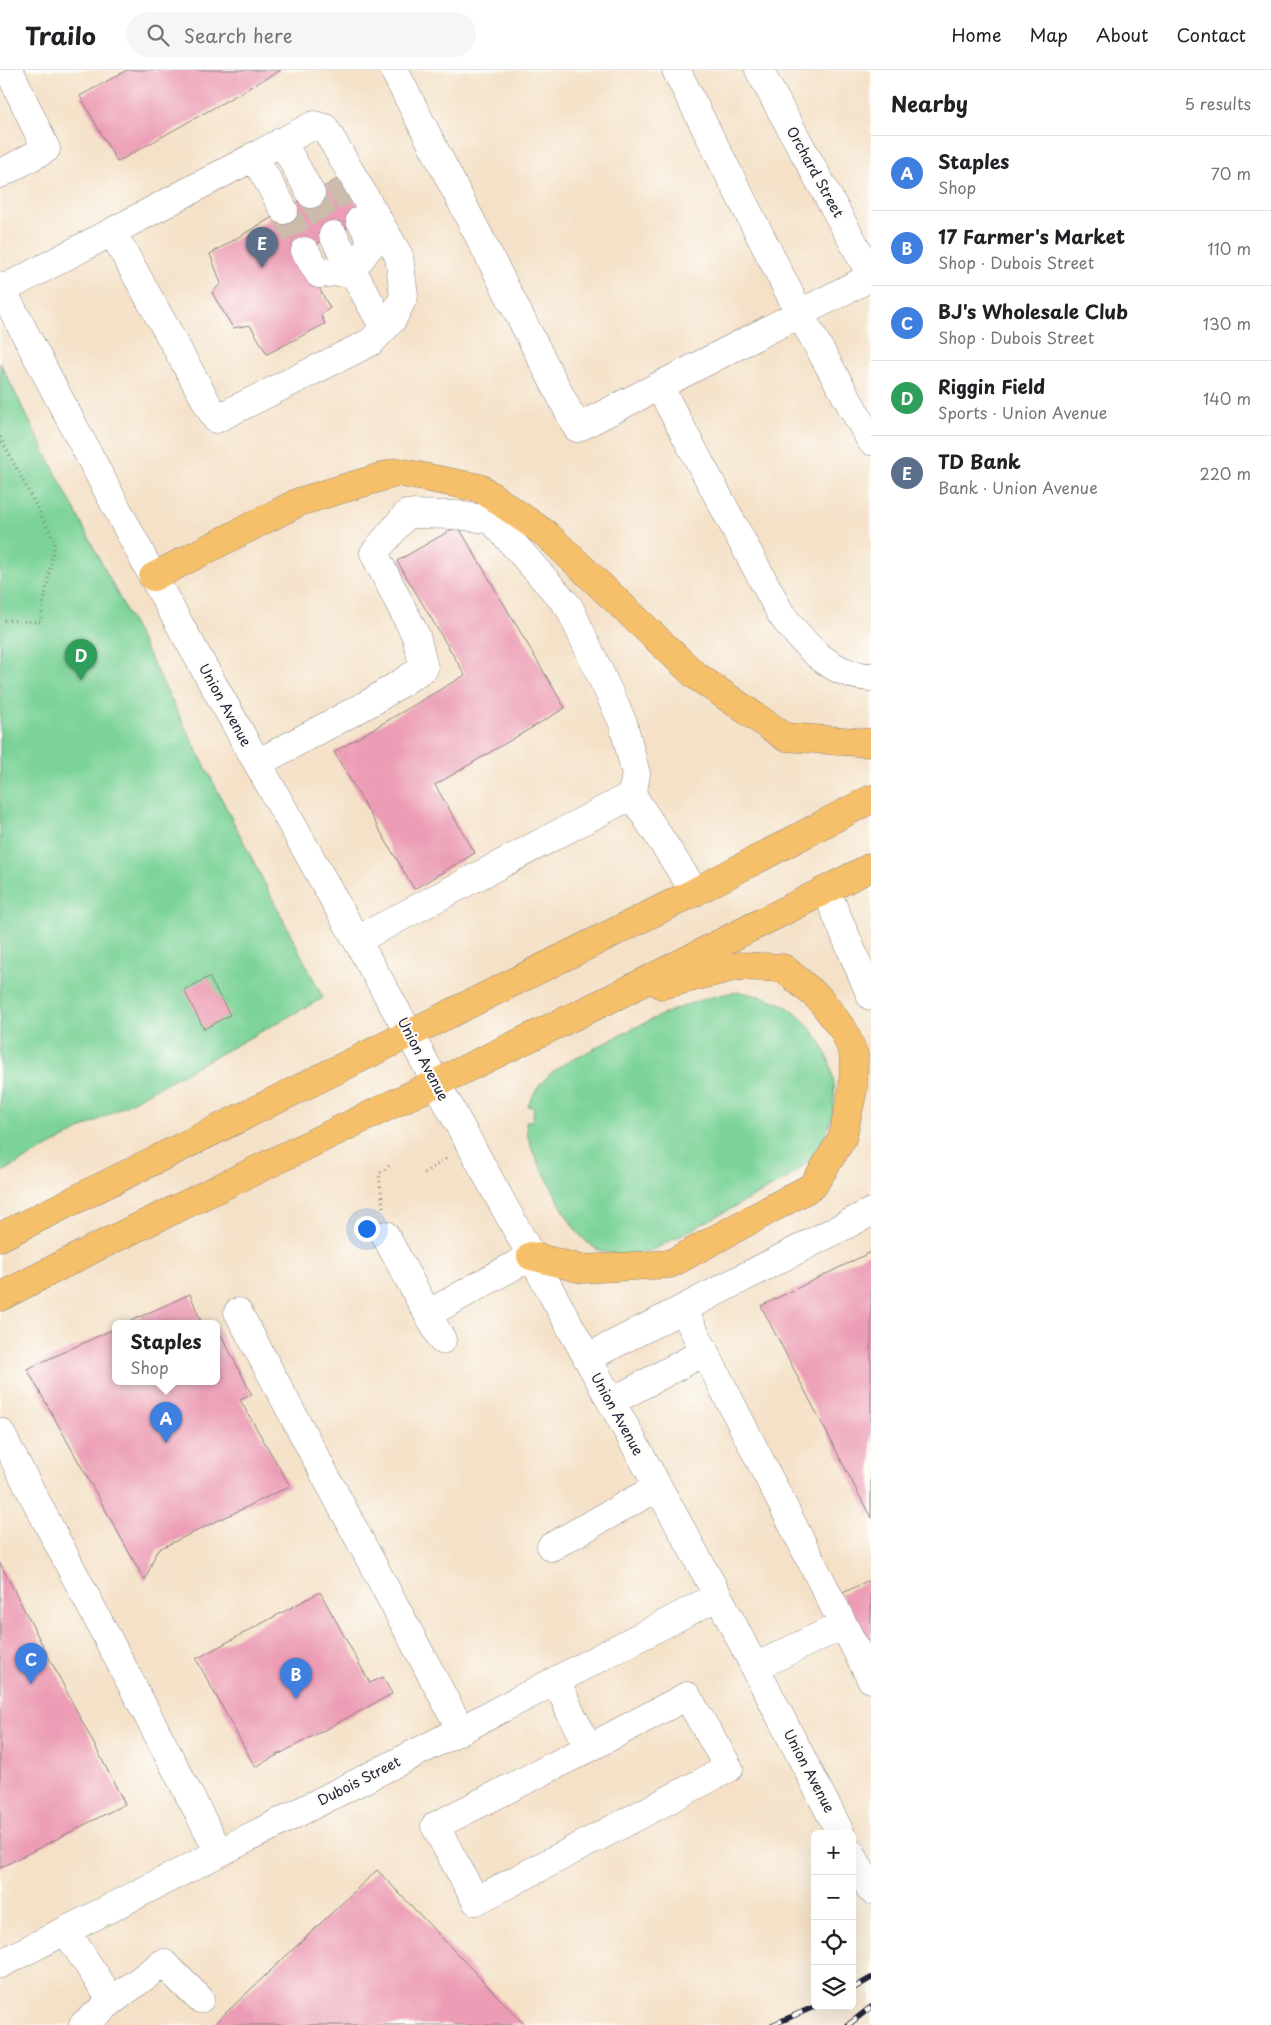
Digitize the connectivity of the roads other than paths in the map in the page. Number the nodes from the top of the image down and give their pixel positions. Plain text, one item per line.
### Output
1 (394, 70) edge
2 (676, 70) edge
3 (760, 70) edge
4 (13, 71) edge
5 (273, 146) junction
6 (0, 174) edge
7 (113, 233) junction
8 (352, 270) junction
9 (871, 276) edge
10 (1, 288) edge
11 (800, 314) junction
12 (384, 328) junction
13 (660, 386) junction
14 (871, 441) edge
15 (153, 577) junction
16 (871, 678) edge
17 (871, 743) edge
18 (258, 763) junction
19 (632, 795) junction
20 (871, 799) edge
21 (871, 868) edge
22 (826, 890) junction
23 (695, 892) junction
24 (357, 940) junction
25 (869, 985) edge
26 (612, 998) junction
27 (410, 1034) junction
28 (436, 1084) junction
29 (871, 1212) edge
30 (386, 1235) road end
31 (0, 1237) edge
32 (531, 1256) junction
33 (0, 1297) edge
34 (682, 1309) junction
35 (238, 1312) dead end
36 (428, 1314) junction
37 (442, 1340) dead end
38 (704, 1352) junction
39 (587, 1358) junction
40 (611, 1402) junction
41 (0, 1432) edge
42 (658, 1488) junction
43 (550, 1547) dead end
44 (718, 1596) junction
45 (842, 1625) junction
46 (754, 1667) junction
47 (557, 1680) junction
48 (871, 1680) edge
49 (461, 1730) junction
50 (589, 1748) junction
51 (839, 1830) edge
52 (219, 1852) junction
53 (856, 1862) edge
54 (871, 1890) edge
55 (66, 1930) junction
56 (0, 1964) edge
57 (200, 1999) dead end
58 (112, 2001) junction
59 (83, 2025) edge

1 - 13 street
2 - 11 street
3 - 9 street, Orchard Street
4 - 6 street
5 - 5 street
5 - 7 street
5 - 12 street
7 - 10 street
7 - 12 street
8 - 8 street
8 - 12 street
9 - 11 street
10 - 15 street, Union Avenue
11 - 13 street
11 - 14 street
13 - 16 street
15 - 17 highway
15 - 18 street, Union Avenue
18 - 19 street
18 - 24 street, Union Avenue
19 - 23 street
19 - 24 street
20 - 23 highway
21 - 22 highway
22 - 25 street
22 - 26 highway
23 - 27 highway
24 - 27 street, Union Avenue
26 - 28 highway
26 - 32 highway
27 - 28 street, Union Avenue
27 - 31 highway
28 - 32 street, Union Avenue
28 - 33 highway
29 - 34 street
30 - 36 street
32 - 36 street
32 - 39 street, Union Avenue
34 - 38 street
34 - 39 street
35 - 49 street
36 - 37 street
38 - 40 street
38 - 45 street
39 - 40 street, Union Avenue
40 - 42 street, Union Avenue
41 - 52 street
42 - 43 street
42 - 44 street, Union Avenue
44 - 46 street, Union Avenue
44 - 47 street, Dubois Street
45 - 46 street
45 - 48 street
46 - 51 street, Union Avenue
47 - 49 street, Dubois Street
47 - 50 street
49 - 52 street, Dubois Street
50 - 50 street
52 - 55 street, Dubois Street
53 - 54 street
55 - 56 street, Dubois Street
55 - 58 street
57 - 58 street
58 - 59 street

